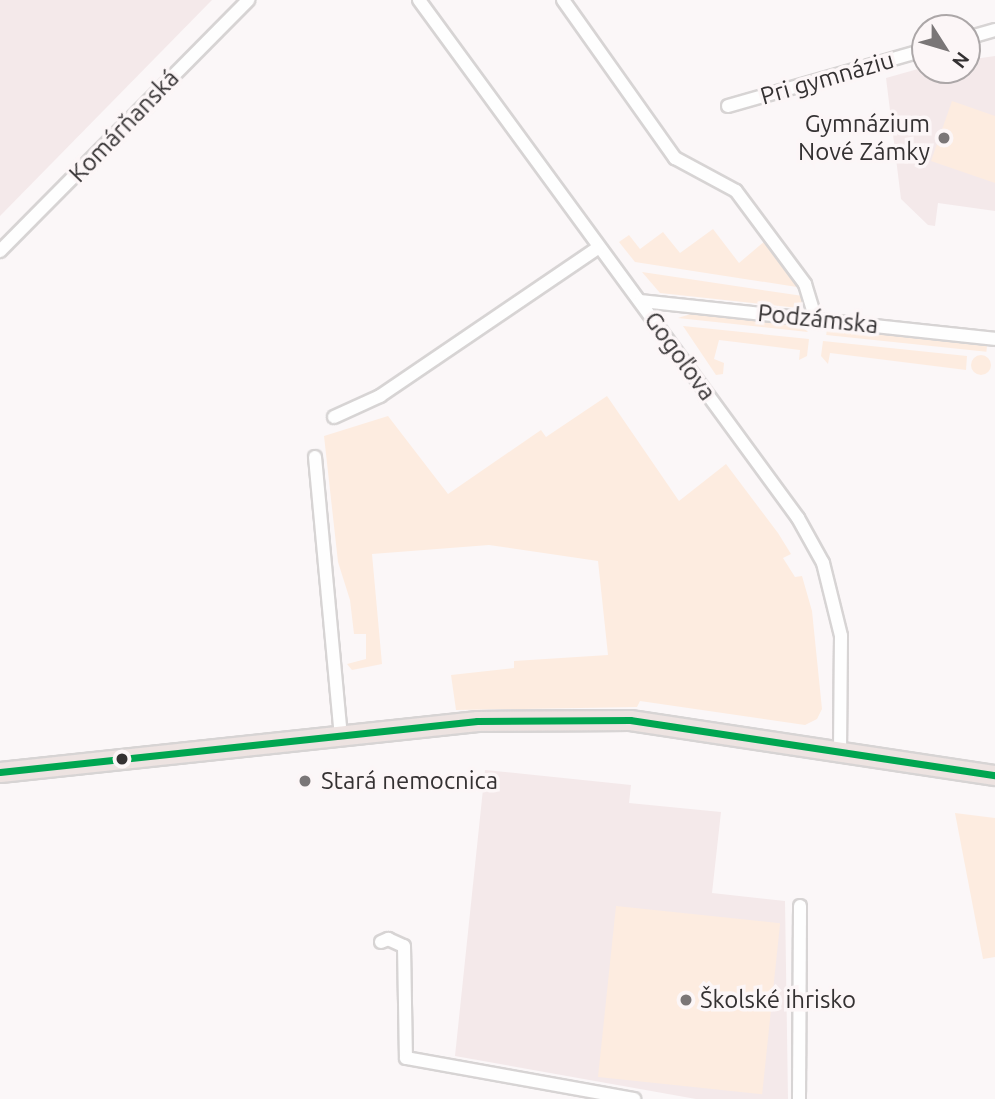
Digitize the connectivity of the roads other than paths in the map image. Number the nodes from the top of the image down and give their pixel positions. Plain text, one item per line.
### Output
1 (248, 0) edge
2 (419, 0) edge
3 (564, 0) edge
4 (911, 54) edge
5 (729, 106) dead end
6 (598, 248) junction
7 (0, 251) edge
8 (641, 301) junction
9 (816, 319) junction
10 (995, 339) edge
11 (334, 417) dead end
12 (315, 457) dead end
13 (341, 736) junction
14 (840, 751) junction
15 (0, 772) edge
16 (995, 775) edge
17 (800, 906) dead end
18 (381, 942) dead end
19 (634, 1099) edge
20 (799, 1099) edge

1 - 7 street, Komárňanská
2 - 6 street, Gogoľova
3 - 9 street
4 - 5 street, Pri gymnáziu
6 - 8 street, Gogoľova
6 - 11 street
8 - 9 street, Podzámska
8 - 14 street, Gogoľova
9 - 10 street, Podzámska
12 - 13 street
13 - 14 main road
13 - 15 main road
14 - 16 main road
17 - 20 street
18 - 19 street

